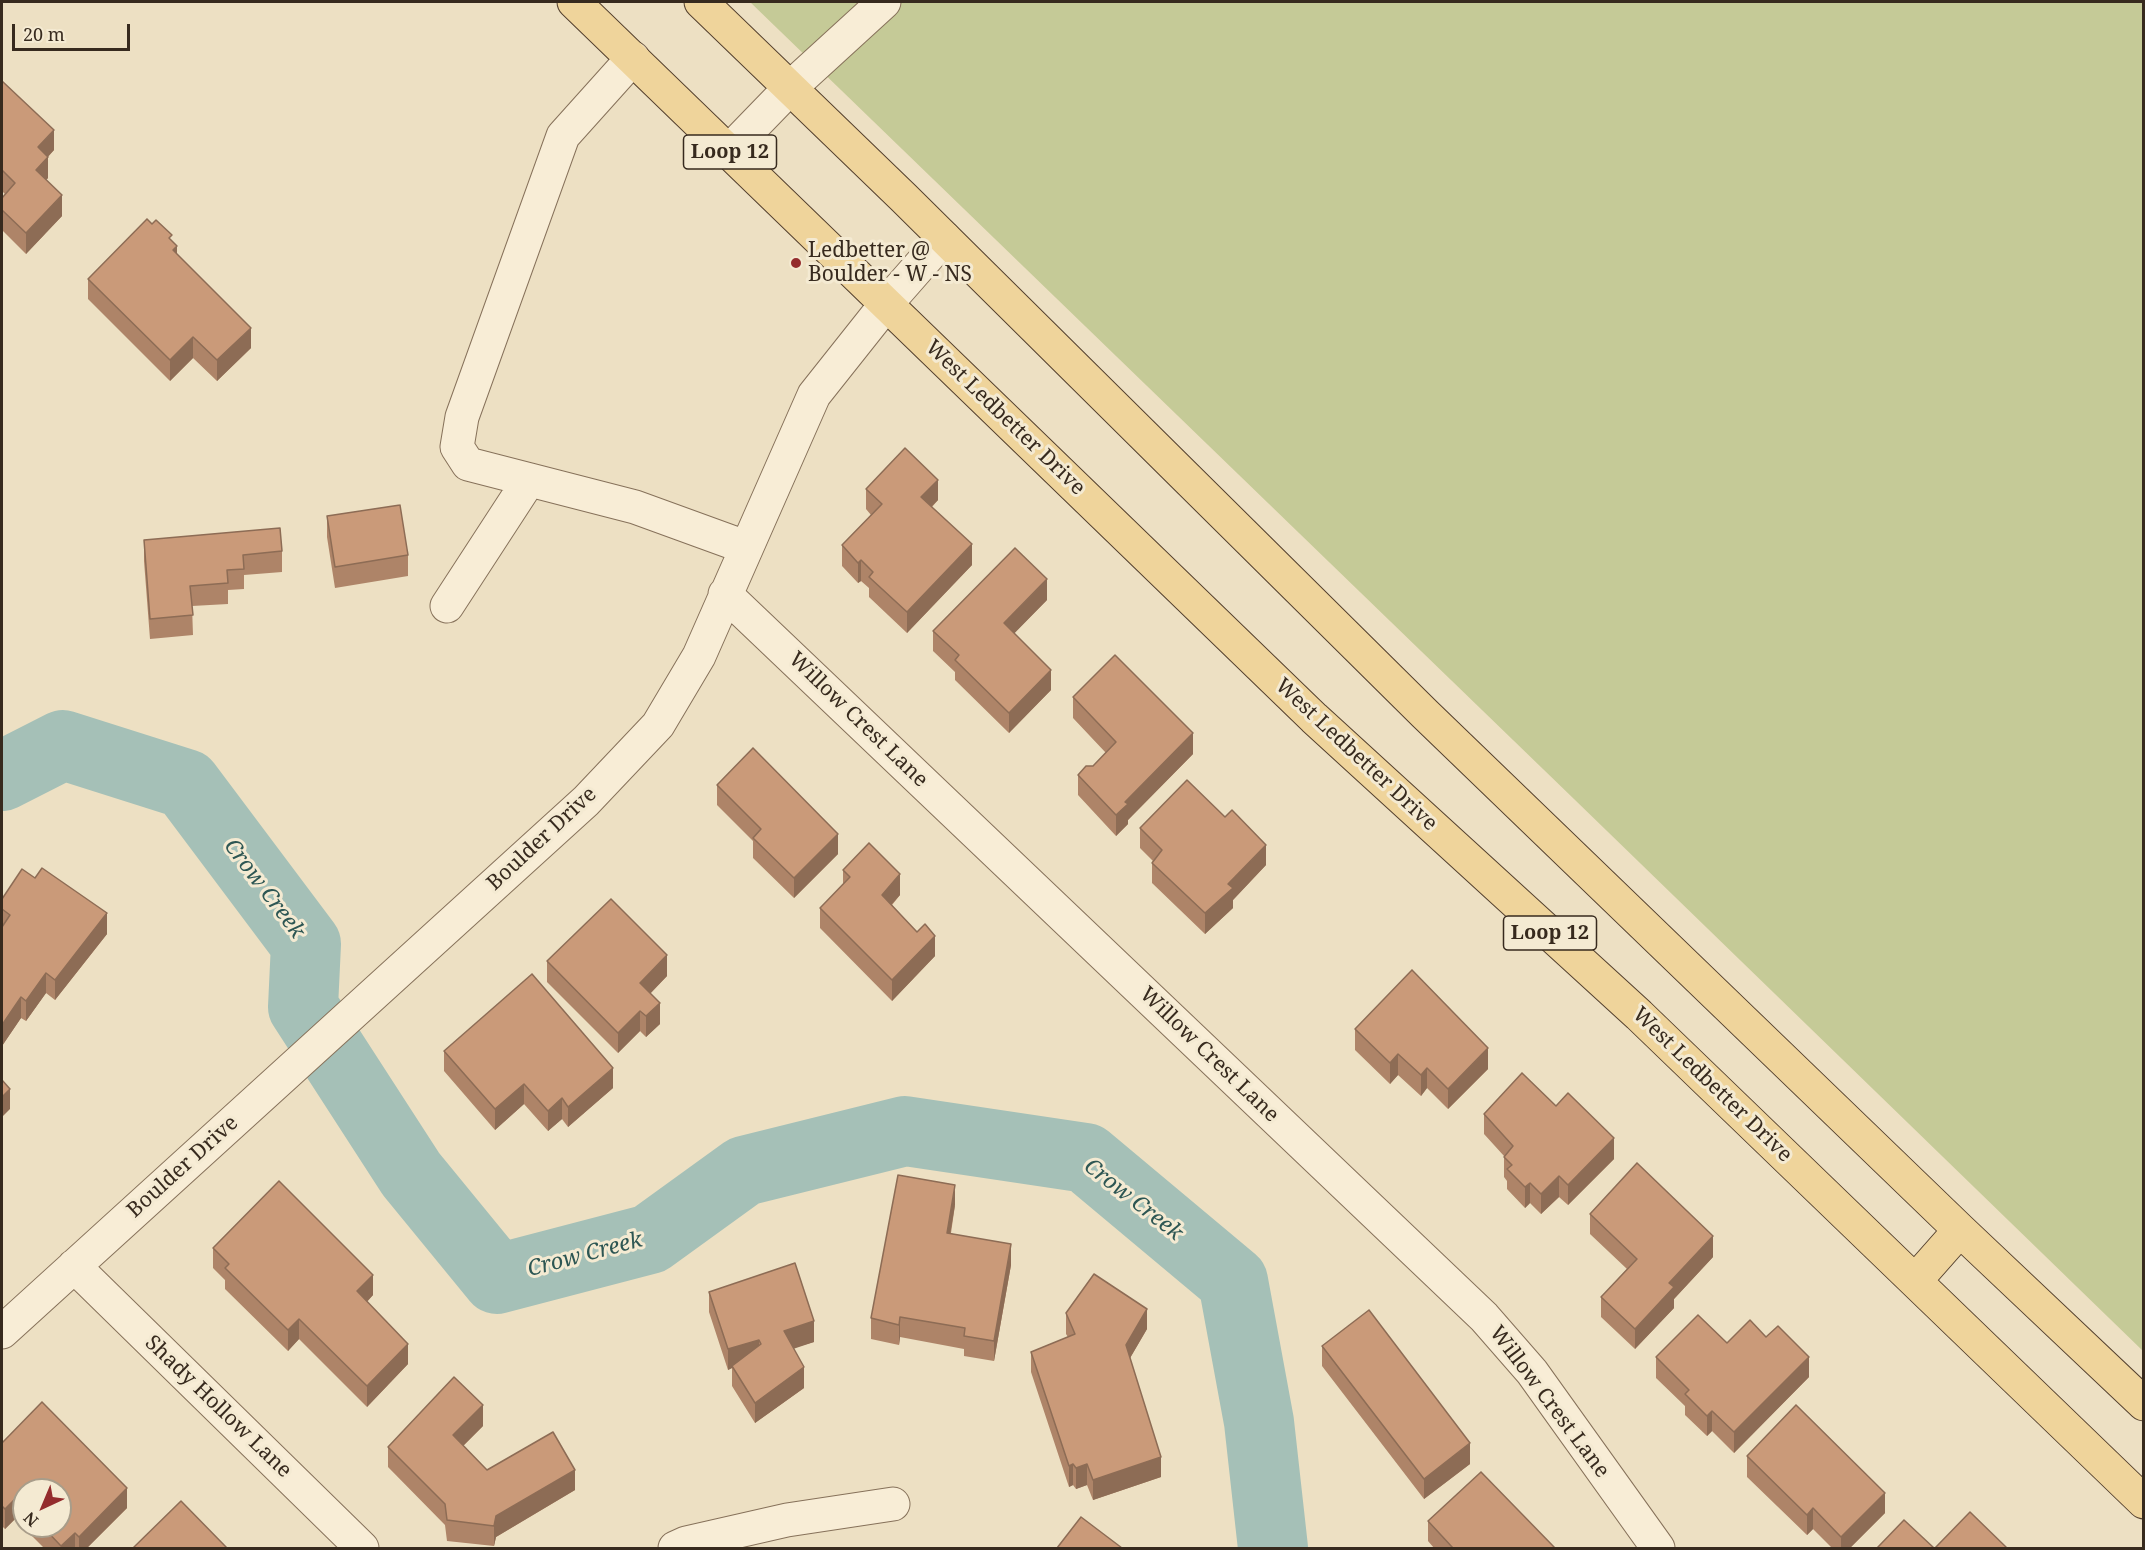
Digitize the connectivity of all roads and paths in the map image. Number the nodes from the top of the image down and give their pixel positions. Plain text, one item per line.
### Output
1 (574, 2) edge
2 (701, 2) edge
3 (884, 2) edge
4 (633, 58) junction
5 (790, 87) junction
6 (729, 151) junction
7 (944, 238) junction
8 (886, 303) junction
9 (529, 480) junction
10 (745, 548) junction
11 (725, 594) junction
12 (447, 606) dead end
13 (1960, 1230) junction
14 (74, 1266) junction
15 (1915, 1281) junction
16 (2, 1332) edge
17 (2144, 1404) edge
18 (2144, 1502) edge
19 (893, 1504) dead end
20 (362, 1548) edge
21 (675, 1548) edge
22 (1658, 1548) edge

1 - 4 main road, West Ledbetter Drive / Loop 12
2 - 5 main road, Loop 12
3 - 5 street
4 - 6 main road, West Ledbetter Drive / Loop 12
4 - 9 street
5 - 6 street
5 - 7 main road, Loop 12
6 - 8 main road, West Ledbetter Drive / Loop 12
7 - 8 street, Boulder Drive
7 - 13 main road, Loop 12
8 - 10 street, Boulder Drive
8 - 15 main road, West Ledbetter Drive / Loop 12
9 - 10 street
9 - 12 street
10 - 11 street, Boulder Drive
11 - 14 street, Boulder Drive
11 - 22 street, Willow Crest Lane
13 - 15 main road
13 - 17 main road, Loop 12
14 - 16 street, Boulder Drive
14 - 20 street, Shady Hollow Lane
15 - 18 main road, West Ledbetter Drive / Loop 12
19 - 21 street

